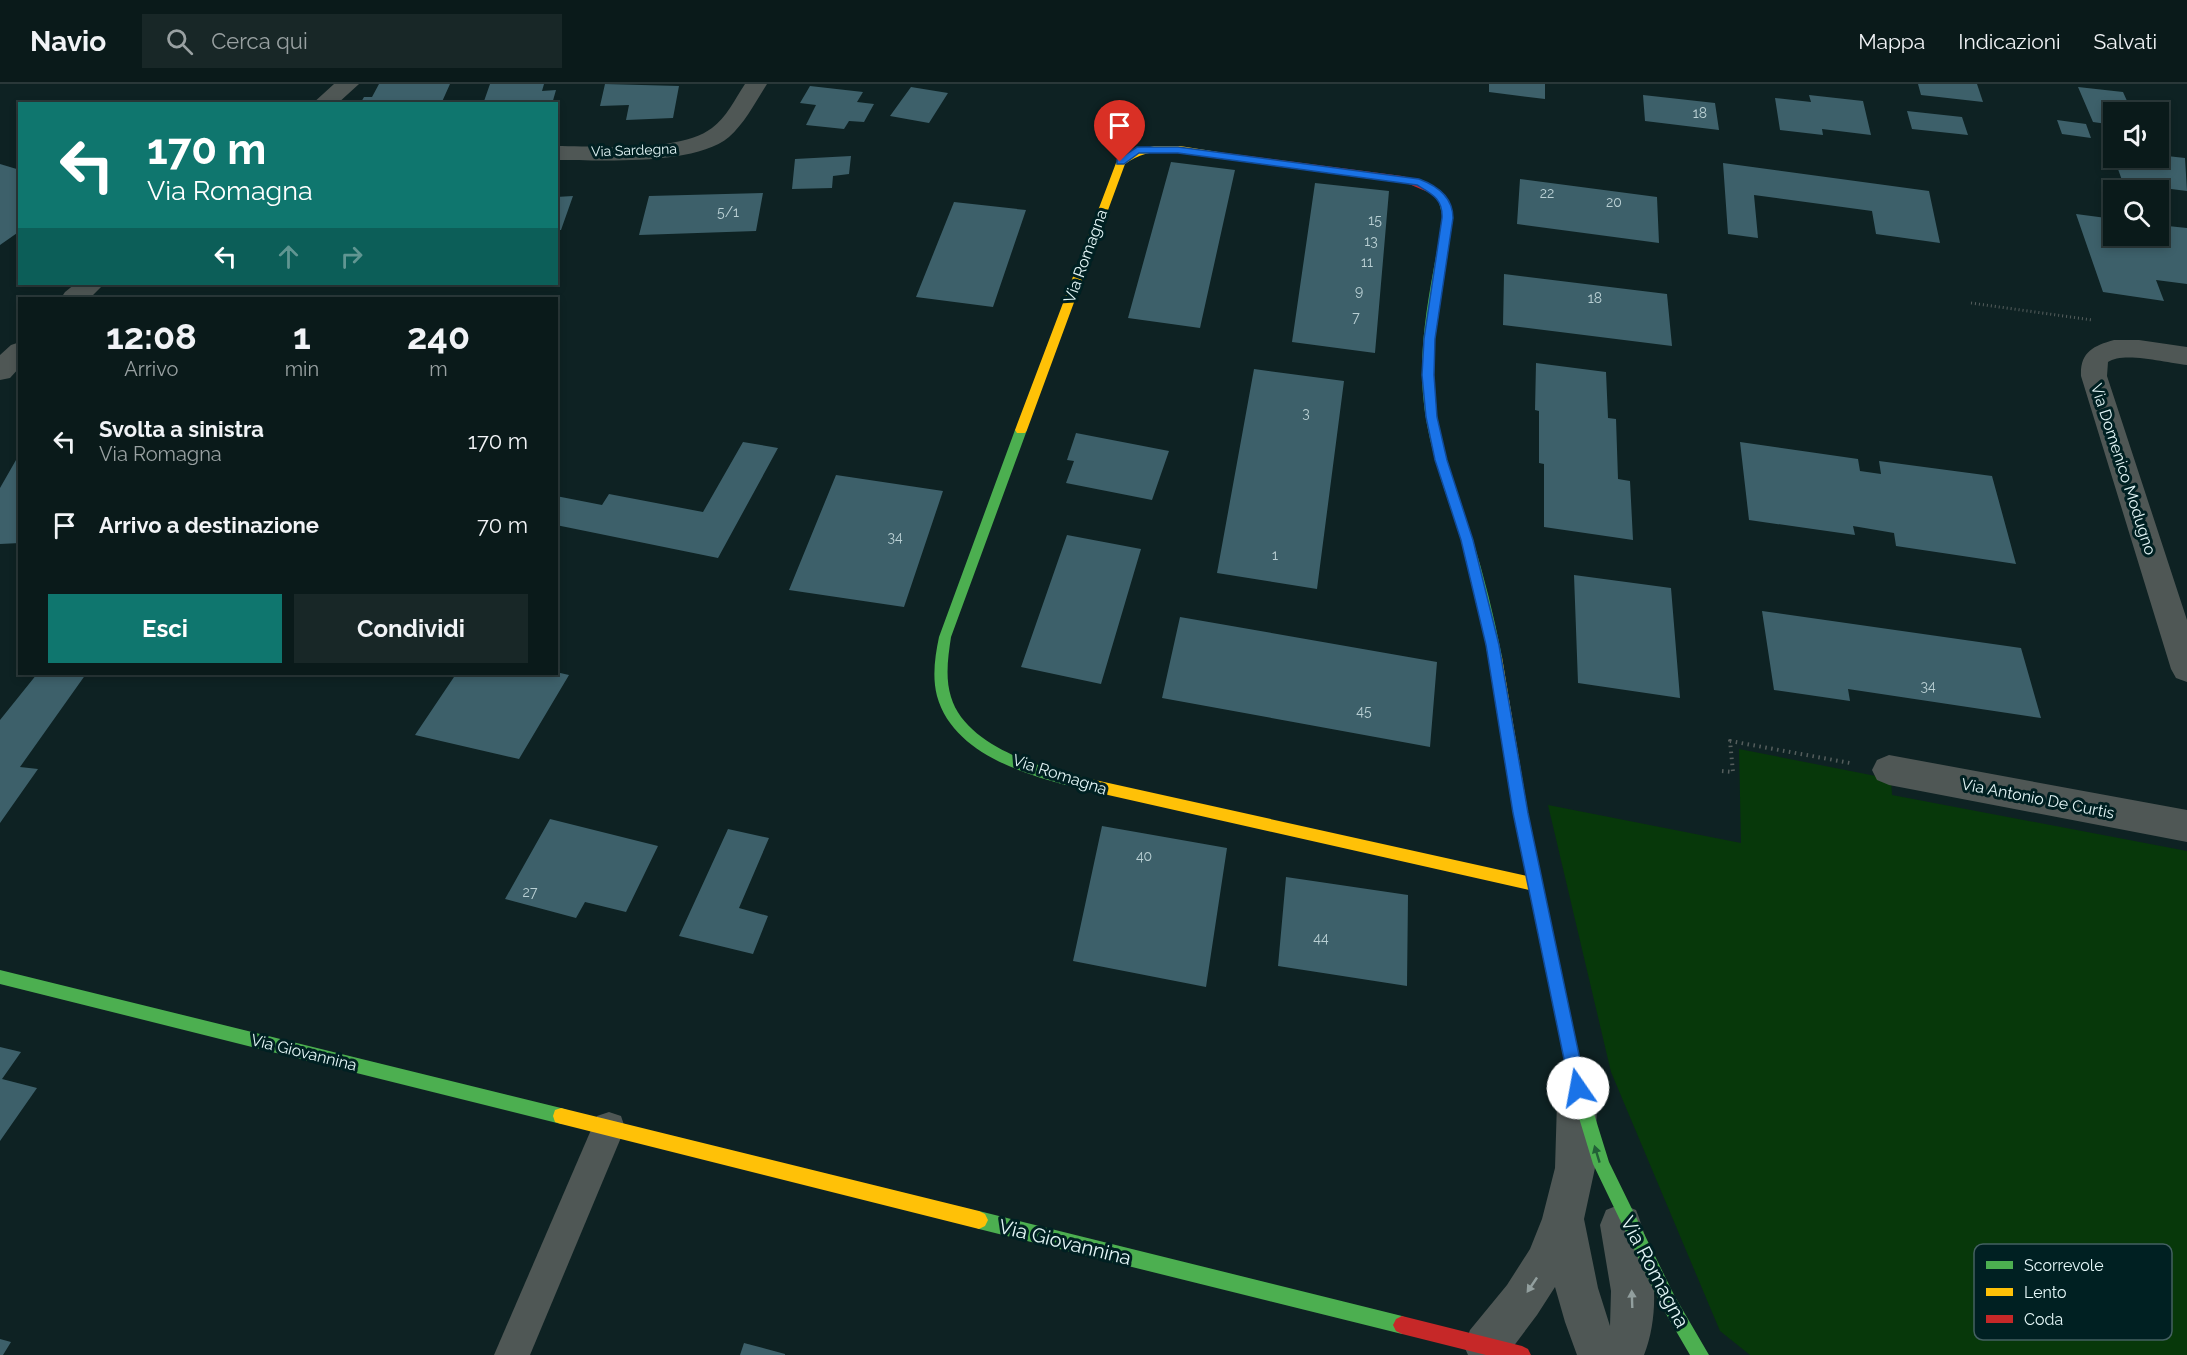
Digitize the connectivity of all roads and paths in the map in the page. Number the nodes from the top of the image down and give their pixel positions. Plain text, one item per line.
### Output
1 (348, 84) edge
2 (756, 84) edge
3 (326, 102) edge
4 (558, 153) edge
5 (91, 285) edge
6 (76, 297) edge
7 (1971, 303) dead end
8 (2097, 320) dead end
9 (18, 353) edge
10 (2187, 356) edge
11 (0, 371) edge
12 (2187, 669) edge
13 (1889, 770) joint
14 (1722, 771) dead end
15 (2187, 826) edge
16 (1534, 884) junction
17 (0, 977) edge
18 (1578, 1088) junction
19 (609, 1128) junction
20 (1612, 1189) junction
21 (1563, 1220) junction
22 (1504, 1351) edge
23 (512, 1355) edge
24 (1600, 1355) edge
25 (1622, 1355) edge
26 (1700, 1355) edge

1 - 3 street
2 - 4 street, Via Sardegna
5 - 6 street
7 - 8 path
9 - 11 street
10 - 12 street, Via Domenico Modugno
13 - 14 path
13 - 15 street, Via Antonio De Curtis
16 - 16 street, Via Romagna
16 - 18 street, Via Romagna
17 - 19 street, Via Giovannina
20 -> 18 street, Via Romagna
18 - 21 street, Via Romagna
19 - 22 street, Via Giovannina
19 - 23 lane
25 -> 20 street, Via Romagna
20 - 26 street, Via Romagna
21 -> 22 street, Via Romagna
21 - 24 street, Via Romagna

